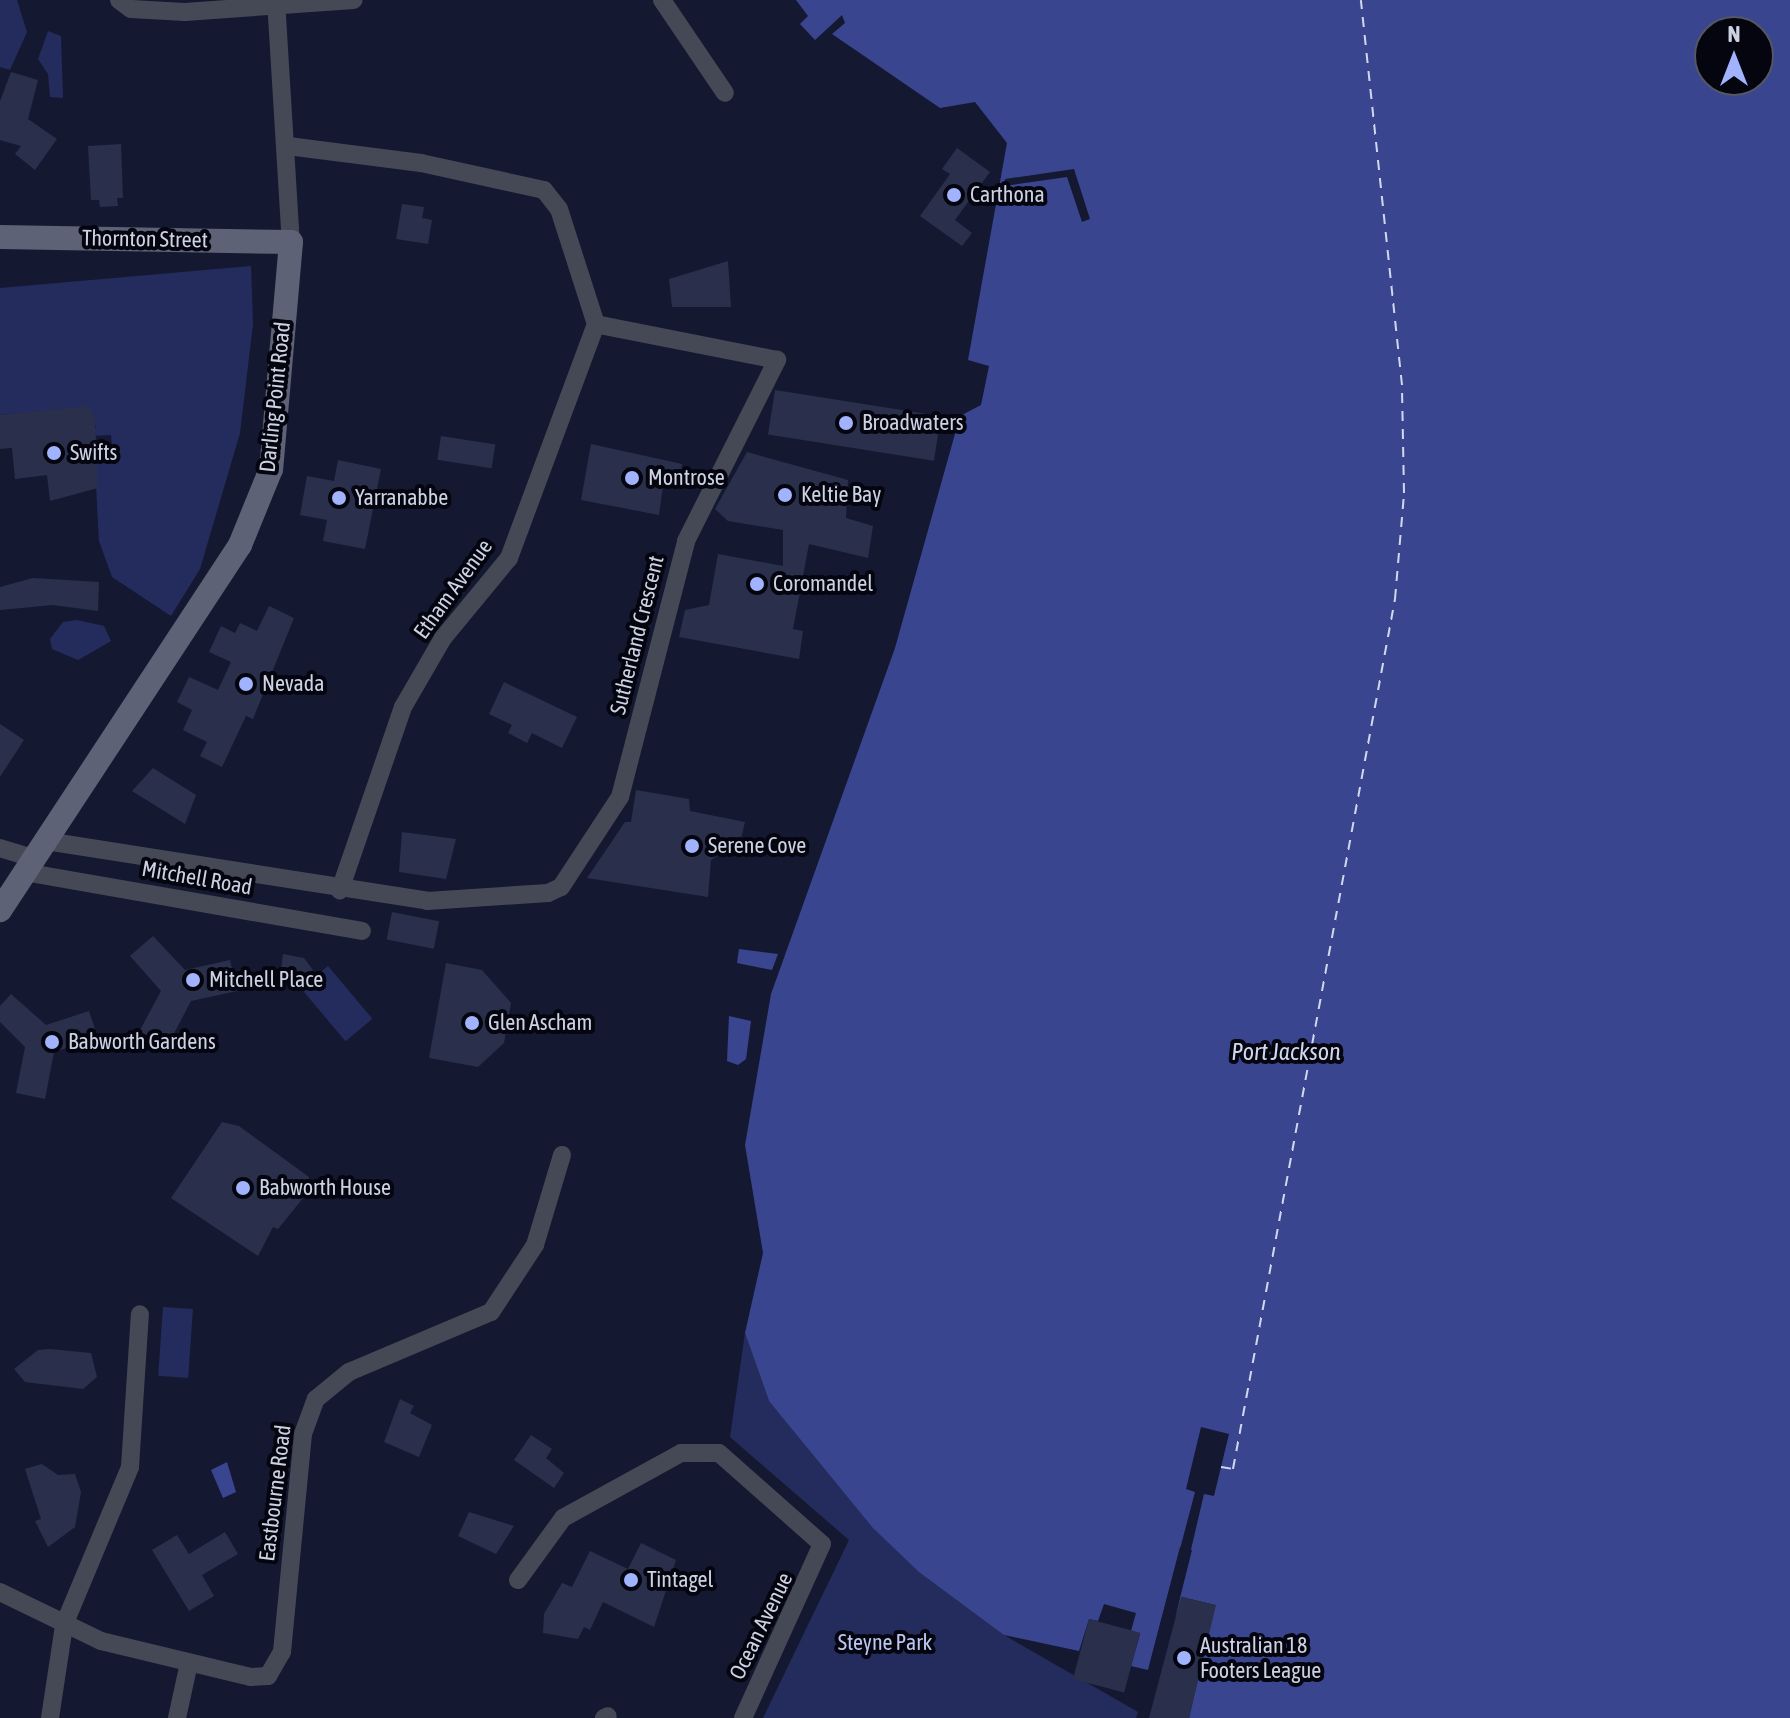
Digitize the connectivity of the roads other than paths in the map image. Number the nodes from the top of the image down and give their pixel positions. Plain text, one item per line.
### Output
1 (354, 0) edge
2 (662, 0) edge
3 (127, 3) edge
4 (276, 4) edge
5 (725, 93) dead end
6 (288, 146) junction
7 (0, 237) edge
8 (291, 242) junction
9 (596, 324) junction
10 (0, 848) edge
11 (34, 857) junction
12 (340, 890) junction
13 (0, 910) edge
14 (362, 931) dead end
15 (562, 1155) dead end
16 (140, 1314) dead end
17 (518, 1580) dead end
18 (0, 1592) edge
19 (64, 1625) junction
20 (189, 1663) junction
21 (50, 1718) edge
22 (177, 1718) edge
23 (743, 1718) edge

1 - 4 street
2 - 5 street
3 - 4 street
4 - 6 street, Darling Point Road
6 - 8 street, Darling Point Road
6 - 9 street
7 - 8 street, Thornton Street
8 - 11 street, Darling Point Road
9 - 12 street, Etham Avenue
9 - 12 street, Sutherland Crescent
10 - 11 street
11 - 12 street
11 - 13 street, Darling Point Road
11 - 14 street, Mitchell Road
15 - 20 street, Eastbourne Road
16 - 19 street
17 - 23 street, Ocean Avenue
18 - 19 street, Eastbourne Road
19 - 20 street, Eastbourne Road
19 - 21 street
20 - 22 street

